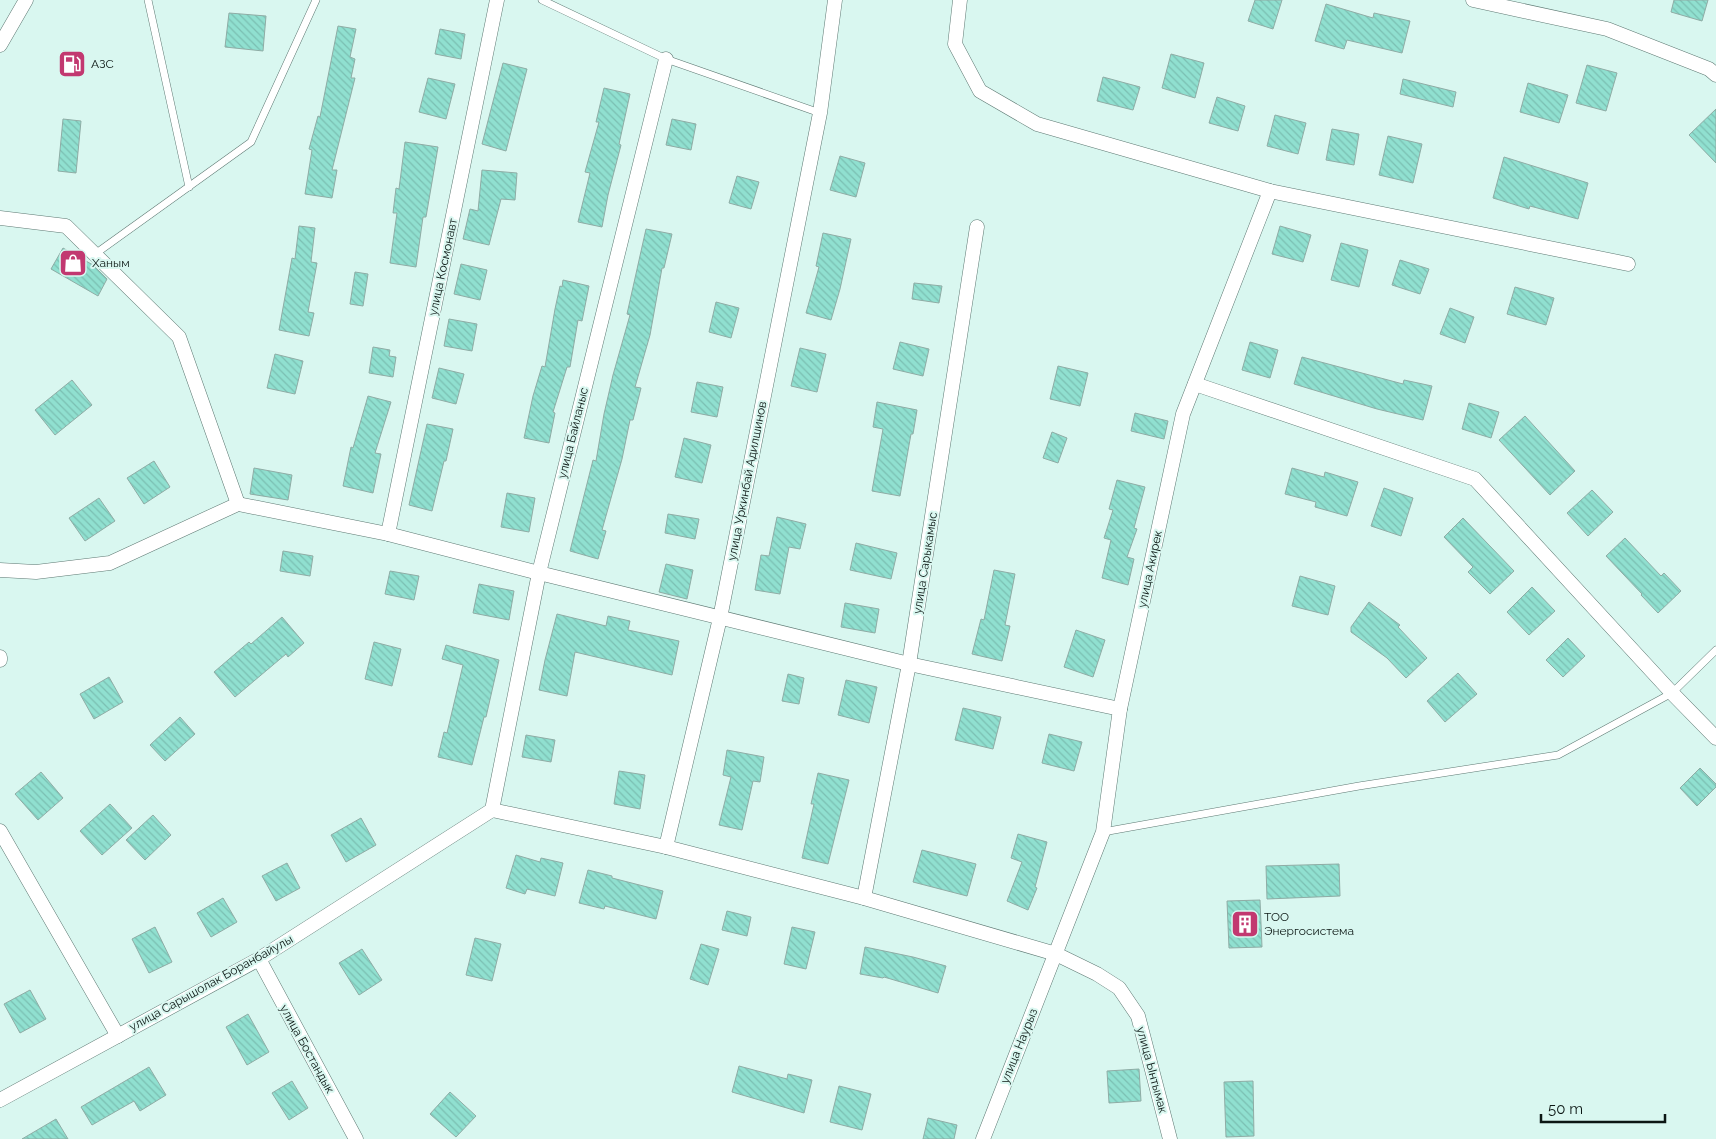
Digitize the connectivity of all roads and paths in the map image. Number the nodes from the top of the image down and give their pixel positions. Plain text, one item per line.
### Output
1 (26, 0) edge
2 (148, 0) edge
3 (316, 0) edge
4 (497, 0) edge
5 (542, 0) edge
6 (835, 0) edge
7 (960, 0) edge
8 (1473, 0) edge
9 (1522, 5) edge
10 (0, 45) edge
11 (666, 59) junction
12 (1716, 75) edge
13 (820, 113) junction
14 (189, 187) junction
15 (1270, 190) junction
16 (0, 218) edge
17 (977, 227) dead end
18 (95, 254) junction
19 (1628, 264) dead end
20 (1195, 384) junction
21 (238, 504) junction
22 (388, 534) junction
23 (0, 570) edge
24 (538, 573) junction
25 (720, 618) junction
26 (1716, 650) edge
27 (909, 664) junction
28 (1672, 693) junction
29 (1120, 709) junction
30 (1716, 738) edge
31 (492, 810) junction
32 (0, 831) edge
33 (1103, 832) junction
34 (666, 848) junction
35 (864, 898) junction
36 (1056, 954) junction
37 (258, 959) junction
38 (118, 1036) junction
39 (0, 1100) edge
40 (356, 1139) edge
41 (983, 1139) edge
42 (1170, 1139) edge

1 - 10 street
2 - 14 lane
3 - 14 lane
4 - 22 street, улица Космонавт
5 - 11 lane
6 - 13 street, улица Уркинбай Адилшинов
7 - 15 street
8 - 9 street
9 - 12 street
11 - 13 lane
11 - 24 street, улица Байланыс
13 - 25 street, улица Уркинбай Адилшинов
14 - 18 lane
15 - 19 street
15 - 20 street, улица Акирек
16 - 18 street
17 - 27 street, улица Сарыкамыс
18 - 21 street
20 - 28 street
20 - 29 street, улица Акирек
21 - 22 street
21 - 23 street
22 - 24 street
24 - 25 street
24 - 31 street, улица Байланыс
25 - 27 street
25 - 34 street, улица Уркинбай Адилшинов
26 - 28 lane
27 - 29 street
27 - 35 street, улица Сарыкамыс
28 - 30 street
28 - 33 lane
29 - 33 street, улица Акирек
31 - 34 street, улица Ынтымак
31 - 37 street, улица Сарышолак Боранбайулы
32 - 38 street
33 - 36 street, улица Акирек
34 - 35 street, улица Ынтымак
35 - 36 street, улица Ынтымак
36 - 41 street, улица Наурыз
36 - 42 street, улица Ынтымак
37 - 38 street, улица Сарышолак Боранбайулы
37 - 40 street, улица Бостандык
38 - 39 street, улица Сарышолак Боранбайулы

